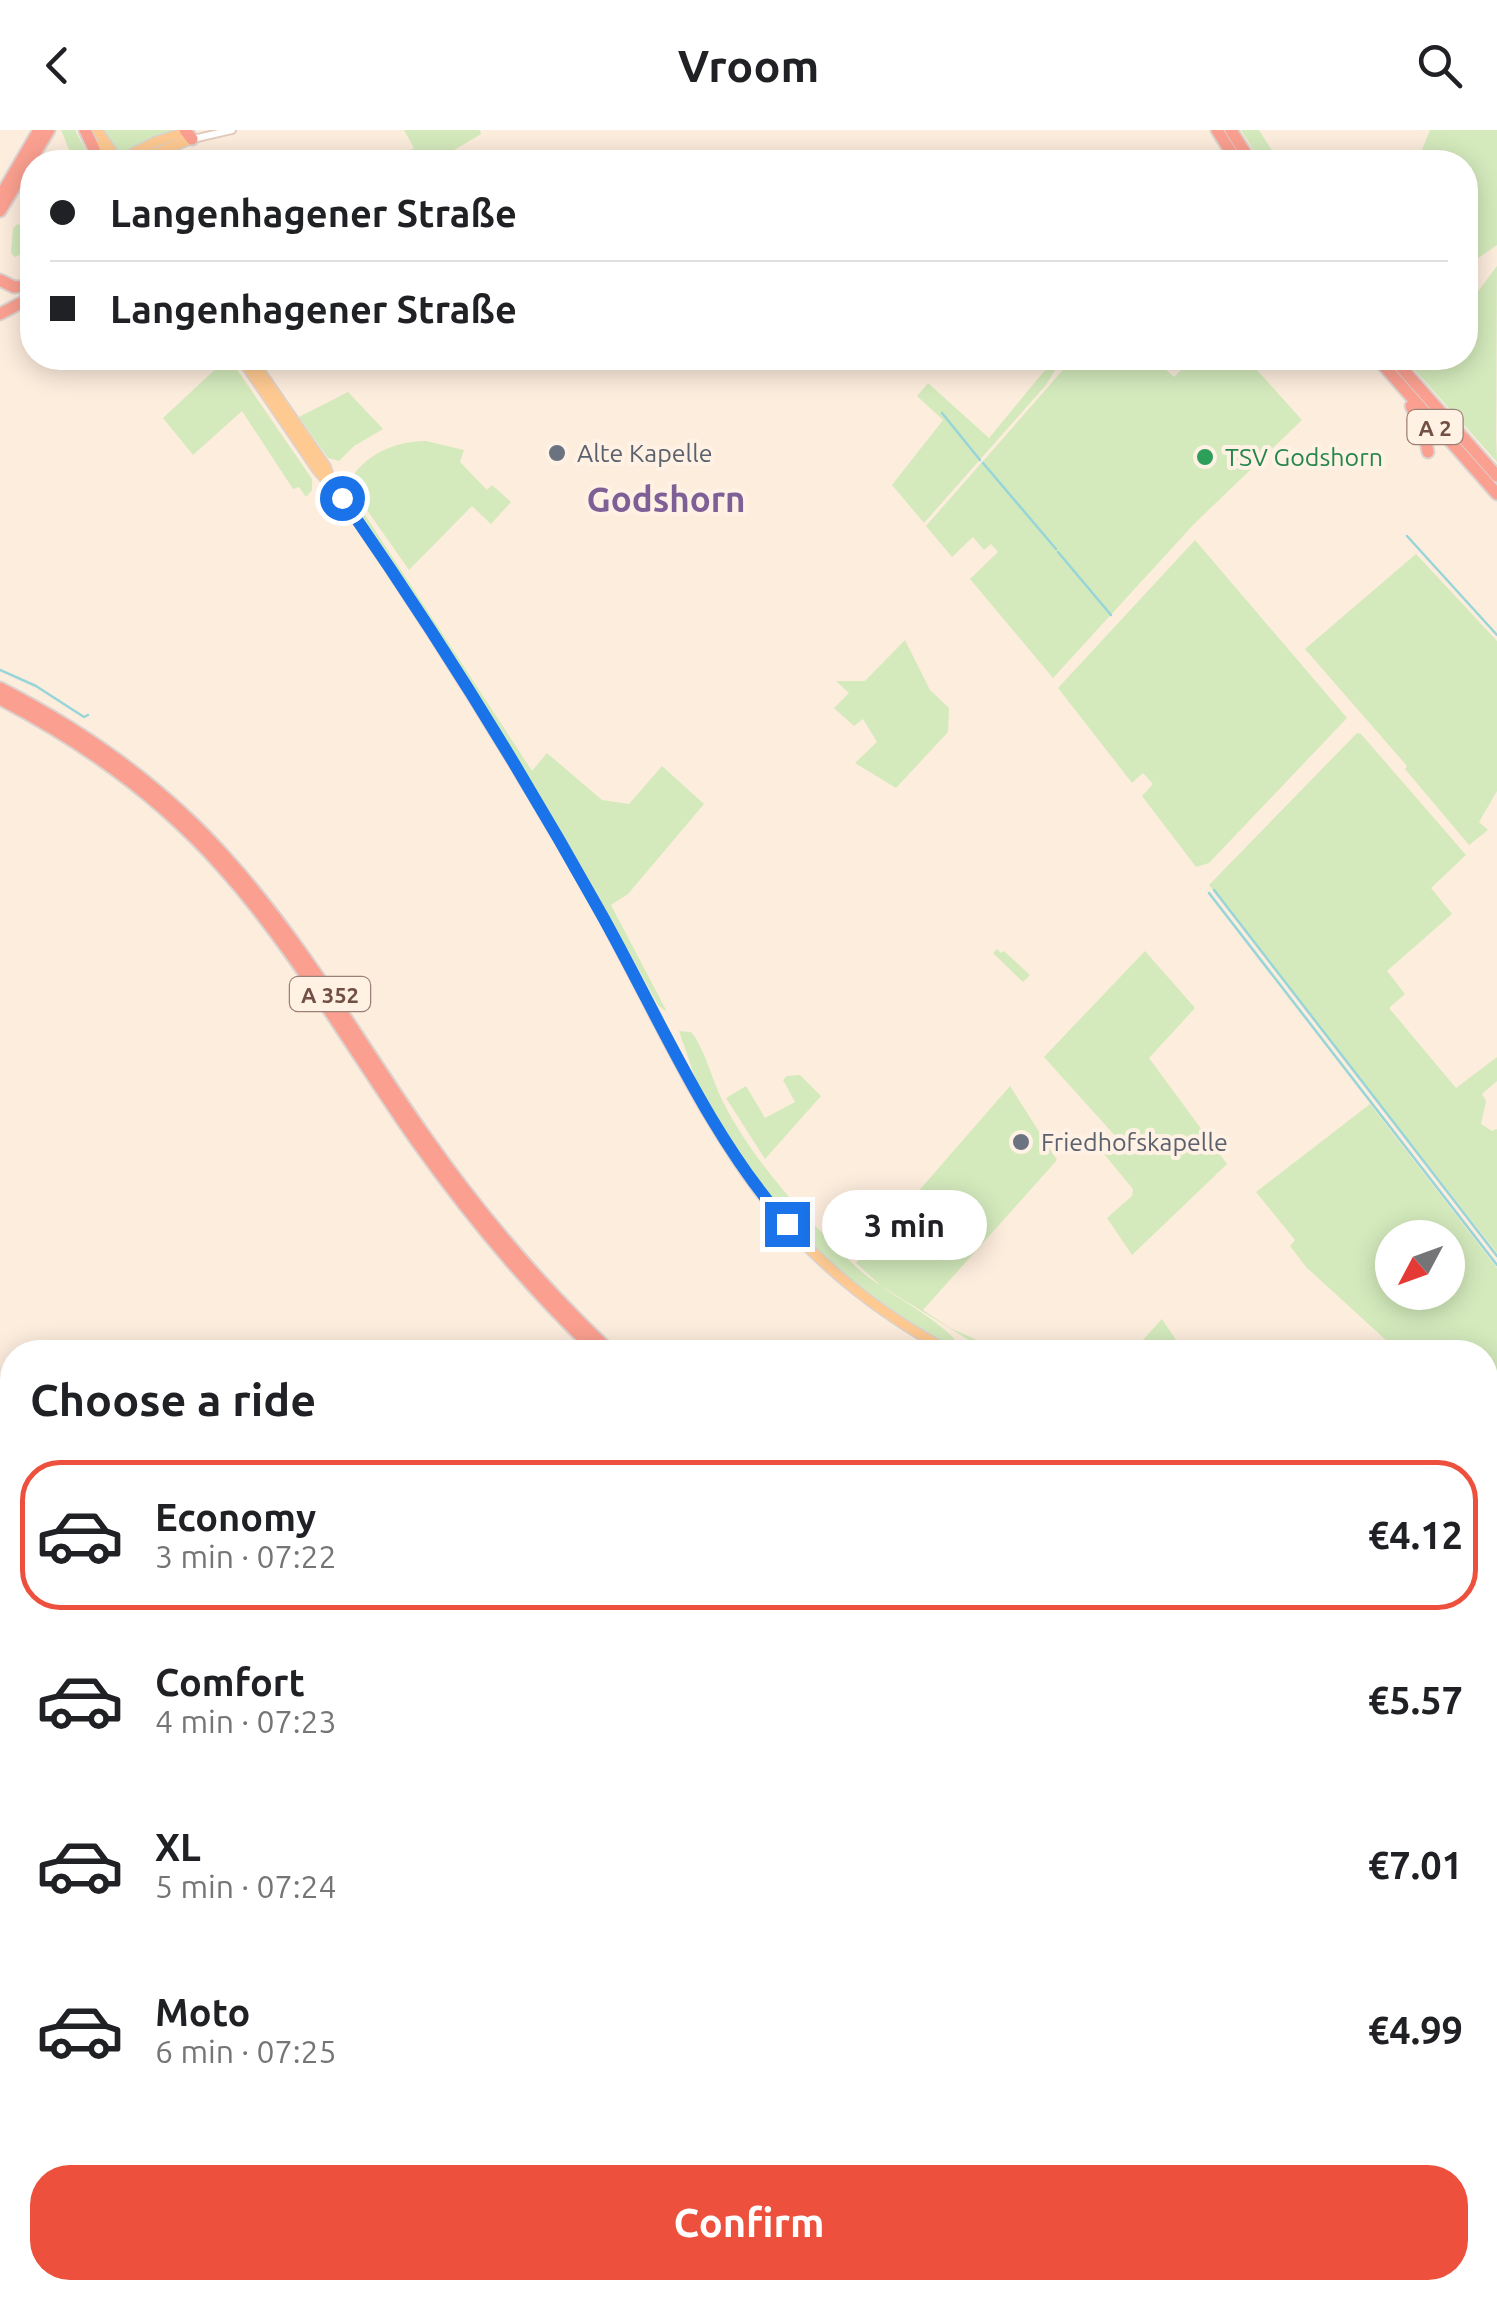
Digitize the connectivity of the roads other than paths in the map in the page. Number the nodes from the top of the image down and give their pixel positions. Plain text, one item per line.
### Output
1 (86, 130) edge
2 (232, 130) edge
3 (191, 132) edge
4 (104, 150) edge
5 (145, 150) edge
6 (160, 150) edge
7 (20, 162) edge
8 (20, 164) edge
9 (20, 177) edge
10 (0, 188) edge
11 (2, 206) edge
12 (249, 370) edge
13 (259, 370) edge
14 (1385, 370) edge
15 (1387, 370) edge
16 (1404, 370) edge
17 (1428, 452) dead end
18 (1497, 476) edge
19 (331, 482) junction
20 (1497, 494) edge
21 (0, 688) edge
22 (0, 699) edge
23 (585, 1340) edge
24 (599, 1340) edge
25 (926, 1340) edge

1 - 4 main road
2 - 3 street
3 - 5 main road
3 - 6 main road
7 - 10 highway
8 - 11 highway
9 - 11 highway
12 - 19 main road
13 - 19 main road
14 - 17 highway
15 - 20 highway, A 2
16 - 18 highway, A 2
19 - 25 main road
21 - 24 highway, A 352
22 - 23 highway, A 352

